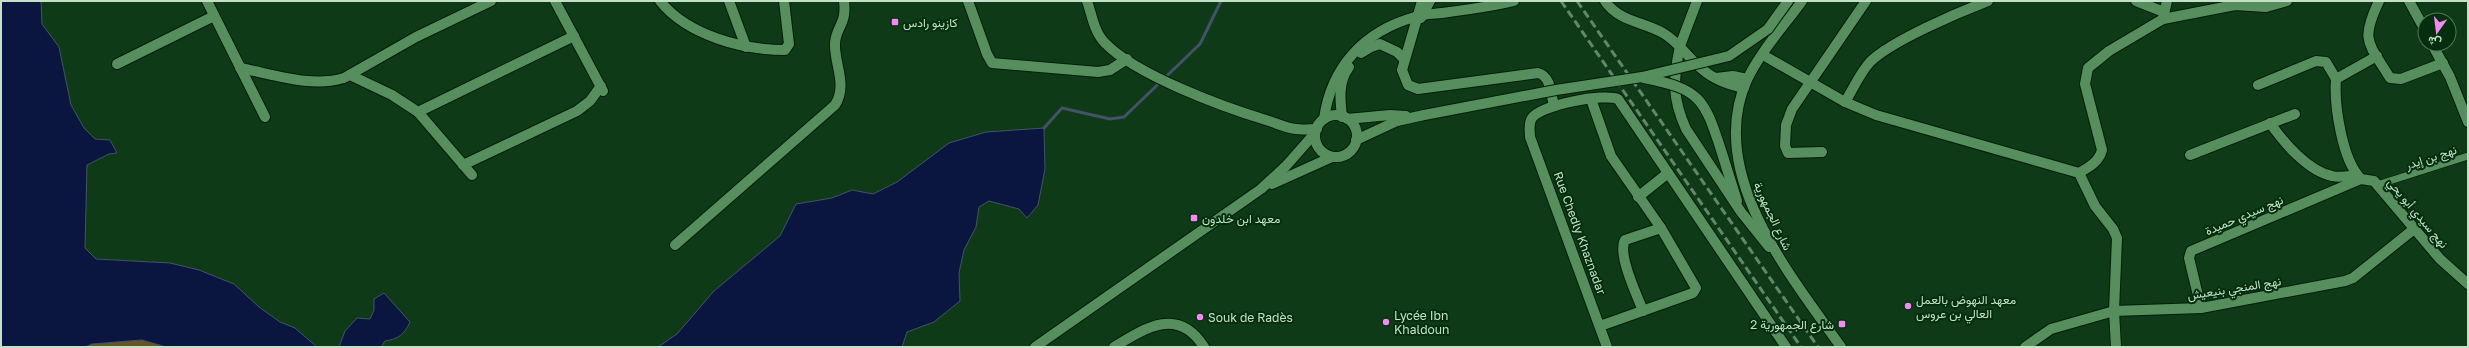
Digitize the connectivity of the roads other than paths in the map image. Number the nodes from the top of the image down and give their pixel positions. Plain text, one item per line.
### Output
1 (207, 1) edge
2 (491, 1) edge
3 (555, 1) edge
4 (660, 1) edge
5 (729, 1) edge
6 (784, 1) edge
7 (844, 1) edge
8 (968, 1) edge
9 (1087, 1) edge
10 (1422, 1) edge
11 (1430, 1) edge
12 (1514, 1) edge
13 (1605, 1) edge
14 (1697, 1) edge
15 (1788, 1) edge
16 (1802, 1) edge
17 (1866, 1) edge
18 (1988, 1) edge
19 (2136, 1) edge
20 (2167, 1) edge
21 (2287, 1) edge
22 (2379, 1) edge
23 (2409, 1) edge
24 (2234, 3) edge
25 (2164, 15) junction
26 (214, 16) junction
27 (2417, 16) edge
28 (1418, 19) junction
29 (574, 36) junction
30 (1680, 46) junction
31 (746, 47) junction
32 (2437, 52) edge
33 (1763, 55) junction
34 (2377, 56) junction
35 (1127, 59) junction
36 (1404, 59) junction
37 (2443, 62) junction
38 (117, 64) dead end
39 (240, 68) junction
40 (350, 75) junction
41 (1642, 77) junction
42 (2336, 79) junction
43 (1809, 81) junction
44 (1746, 84) junction
45 (2258, 85) dead end
46 (1591, 99) junction
47 (1845, 102) junction
48 (1554, 106) junction
49 (418, 112) junction
50 (2295, 114) dead end
51 (264, 117) dead end
52 (1410, 117) junction
53 (1344, 118) junction
54 (1324, 119) junction
55 (2468, 122) edge
56 (2270, 123) junction
57 (1316, 131) junction
58 (1356, 140) junction
59 (1822, 152) dead end
60 (2190, 155) dead end
61 (2468, 156) edge
62 (1332, 157) junction
63 (464, 166) junction
64 (1668, 173) junction
65 (2079, 173) junction
66 (472, 175) dead end
67 (2359, 177) junction
68 (2377, 185) junction
69 (1261, 189) junction
70 (1638, 197) junction
71 (1740, 212) junction
72 (1661, 228) junction
73 (2414, 229) junction
74 (675, 244) dead end
75 (1778, 258) junction
76 (2468, 272) edge
77 (2458, 275) junction
78 (2468, 284) edge
79 (2201, 308) junction
80 (1643, 311) junction
81 (2114, 311) junction
82 (1600, 326) junction
83 (1131, 342) edge
84 (1035, 347) edge
85 (1114, 347) edge
86 (1204, 347) edge
87 (1607, 347) edge
88 (1786, 347) edge
89 (1841, 347) edge
90 (2025, 347) edge
91 (2116, 347) edge

1 - 26 street
2 - 40 street
3 - 29 street
4 - 31 street
5 - 31 street
6 - 31 street
7 - 74 street
8 - 35 street
9 - 35 street
10 - 28 street
11 - 28 street
12 - 28 street
13 - 30 street
14 - 30 street
15 - 41 street, bridge
16 - 33 street, شارع الجمهورية
17 - 43 street
18 - 47 street
19 - 25 street
20 - 25 street
21 - 24 street
22 - 34 street
23 - 27 street
24 - 25 street
25 - 65 street
26 - 38 street
26 - 39 street
28 - 36 street
28 - 54 street
29 - 49 street
29 - 63 street
30 - 44 street
30 - 71 street
32 - 37 street
33 - 43 street
33 - 44 street, شارع الجمهورية
34 - 37 street
34 - 42 street
35 - 57 street
36 - 48 street
36 - 53 street
37 - 55 street
39 - 40 street
39 - 51 street
40 - 49 street
41 - 52 street, bridge
41 - 71 street, bridge
42 - 45 street
42 - 67 street
43 - 47 street
43 - 59 street
44 - 75 street, شارع الجمهورية
46 - 48 street
46 - 64 street
46 - 70 street
47 - 65 street
48 - 82 street, Rue Chedly Khaznadar
49 - 63 street
50 - 56 street
52 - 53 street
52 - 58 street
53 - 54 street
53 - 58 street
54 - 57 street
56 - 60 street
56 - 67 street
57 - 62 street
57 - 69 street
58 - 62 street
61 - 68 street, نهج بن إيدر
62 - 69 street
63 - 66 street
64 - 70 street
64 - 88 street
65 - 81 street
67 - 68 street, نهج سيدي أبو يحي
67 - 79 street, نهج سيدي حميدة
68 - 73 street, نهج سيدي أبو يحي
69 - 84 street
70 - 72 street
71 - 75 street
72 - 80 street
72 - 80 street
73 - 77 street, نهج سيدي أبو يحي
73 - 79 street, نهج المنجي بنيعيش
75 - 89 street, شارع الجمهورية
76 - 77 street
77 - 78 street, نهج سيدي أبو يحي
79 - 81 street, نهج المنجي بنيعيش
80 - 82 street
81 - 90 street, نهج المنجي بنيعيش
81 - 91 street
82 - 87 street, Rue Chedly Khaznadar
83 - 85 street
83 - 86 street

